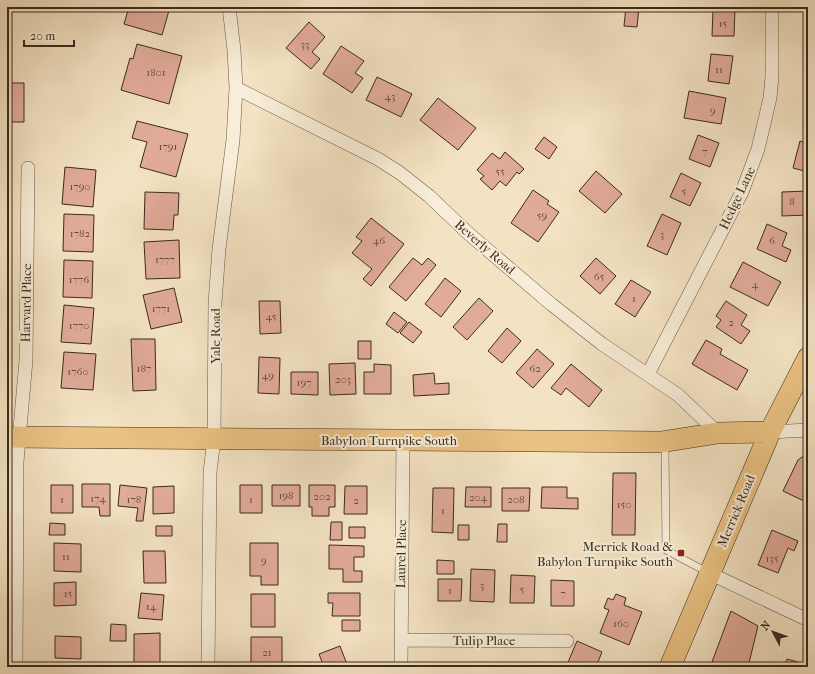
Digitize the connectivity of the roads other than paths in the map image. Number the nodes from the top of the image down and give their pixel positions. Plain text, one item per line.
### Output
1 (229, 7) edge
2 (772, 7) edge
3 (236, 88) junction
4 (28, 168) dead end
5 (808, 358) edge
6 (648, 374) junction
7 (808, 430) edge
8 (718, 432) junction
9 (770, 432) junction
10 (14, 437) edge
11 (214, 439) junction
12 (402, 440) junction
13 (665, 442) junction
14 (709, 573) junction
15 (808, 620) edge
16 (401, 640) junction
17 (567, 641) dead end
18 (16, 667) edge
19 (208, 667) edge
20 (400, 667) edge
21 (670, 667) edge

1 - 3 street, Yale Road
2 - 6 street, Hedge Lane
3 - 6 street, Beverly Road
3 - 11 street, Yale Road
4 - 10 street, Harvard Place
5 - 9 main road, Merrick Road
6 - 8 street, Beverly Road
7 - 9 street
8 - 9 main road, Babylon Turnpike South
8 - 13 main road, Babylon Turnpike South
9 - 14 main road, Merrick Road
10 - 11 main road, Babylon Turnpike South
10 - 18 street, Harvard Place
11 - 12 main road, Babylon Turnpike South
11 - 19 street, Yale Road
12 - 13 main road, Babylon Turnpike South
12 - 16 street, Laurel Place
13 - 14 lane
14 - 15 street
14 - 21 main road, Merrick Road
16 - 17 street, Tulip Place
16 - 20 street, Laurel Place

